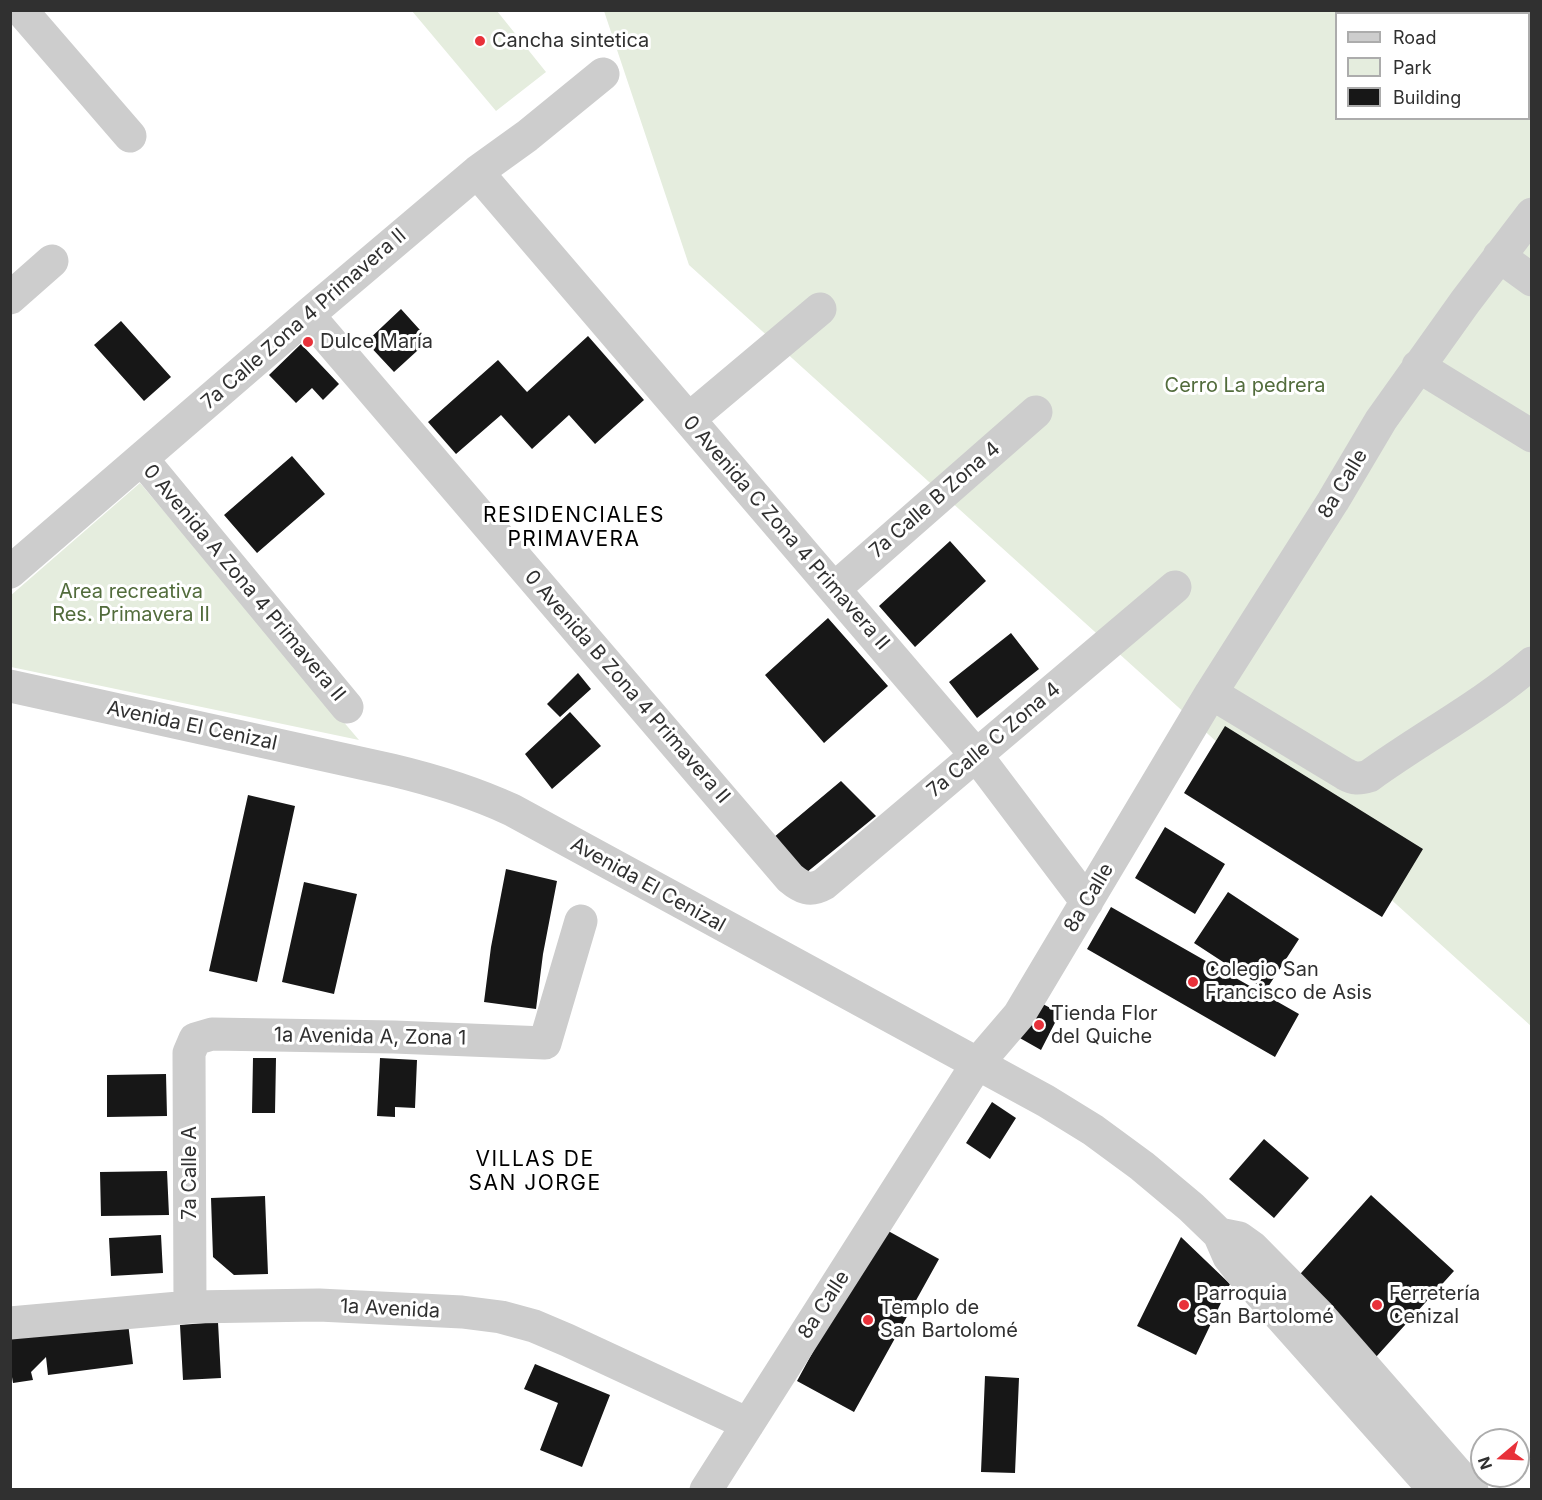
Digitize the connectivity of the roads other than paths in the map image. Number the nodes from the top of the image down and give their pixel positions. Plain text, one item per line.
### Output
1 (21, 10) edge
2 (603, 74) dead end
3 (129, 136) dead end
4 (477, 172) junction
5 (1532, 214) edge
6 (1499, 256) junction
7 (52, 261) dead end
8 (1532, 280) edge
9 (10, 298) edge
10 (820, 309) dead end
11 (308, 315) junction
12 (1418, 366) junction
13 (1036, 412) dead end
14 (689, 419) junction
15 (1532, 436) edge
16 (142, 459) junction
17 (10, 572) edge
18 (1175, 586) dead end
19 (834, 589) junction
20 (1532, 663) edge
21 (10, 686) edge
22 (1211, 693) junction
23 (347, 707) dead end
24 (976, 755) junction
25 (810, 889) joint
26 (1087, 902) junction
27 (581, 921) dead end
28 (195, 1040) joint
29 (977, 1064) junction
30 (1219, 1234) junction
31 (190, 1307) junction
32 (10, 1323) edge
33 (748, 1424) junction
34 (706, 1490) edge
35 (1435, 1490) edge
36 (1472, 1490) edge

1 - 3 street
2 - 4 street, 7a Calle Zona 4 Primavera II
4 - 11 street, 7a Calle Zona 4 Primavera II
4 - 14 street, 0 Avenida C Zona 4 Primavera II
5 - 6 street, 8a Calle
6 - 8 street
6 - 12 street, 8a Calle
7 - 9 street
10 - 14 street
11 - 16 street, 7a Calle Zona 4 Primavera II
11 - 25 street, 0 Avenida B Zona 4 Primavera II
12 - 15 street
12 - 22 street, 8a Calle
13 - 19 street, 7a Calle B Zona 4
14 - 19 street, 0 Avenida C Zona 4 Primavera II
16 - 17 street, 7a Calle Zona 4 Primavera II
16 - 23 street, 0 Avenida A Zona 4 Primavera II
18 - 24 street, 7a Calle C Zona 4
19 - 24 street, 0 Avenida C Zona 4 Primavera II
20 - 22 street
21 - 29 street, Avenida El Cenizal
22 - 26 street, 8a Calle
24 - 25 street, 7a Calle C Zona 4
24 - 26 street, 0 Avenida C Zona 4 Primavera II
26 - 29 street, 8a Calle
27 - 28 street, 1a Avenida A, Zona 1
28 - 31 street, 7a Calle A
29 - 30 street, Avenida El Cenizal
29 - 33 street, 8a Calle
30 - 35 street, Avenida El Cenizal
30 - 36 street, Avenida El Cenizal
31 - 32 street, 1a Avenida
31 - 33 street, 1a Avenida
33 - 34 street, 8a Calle

